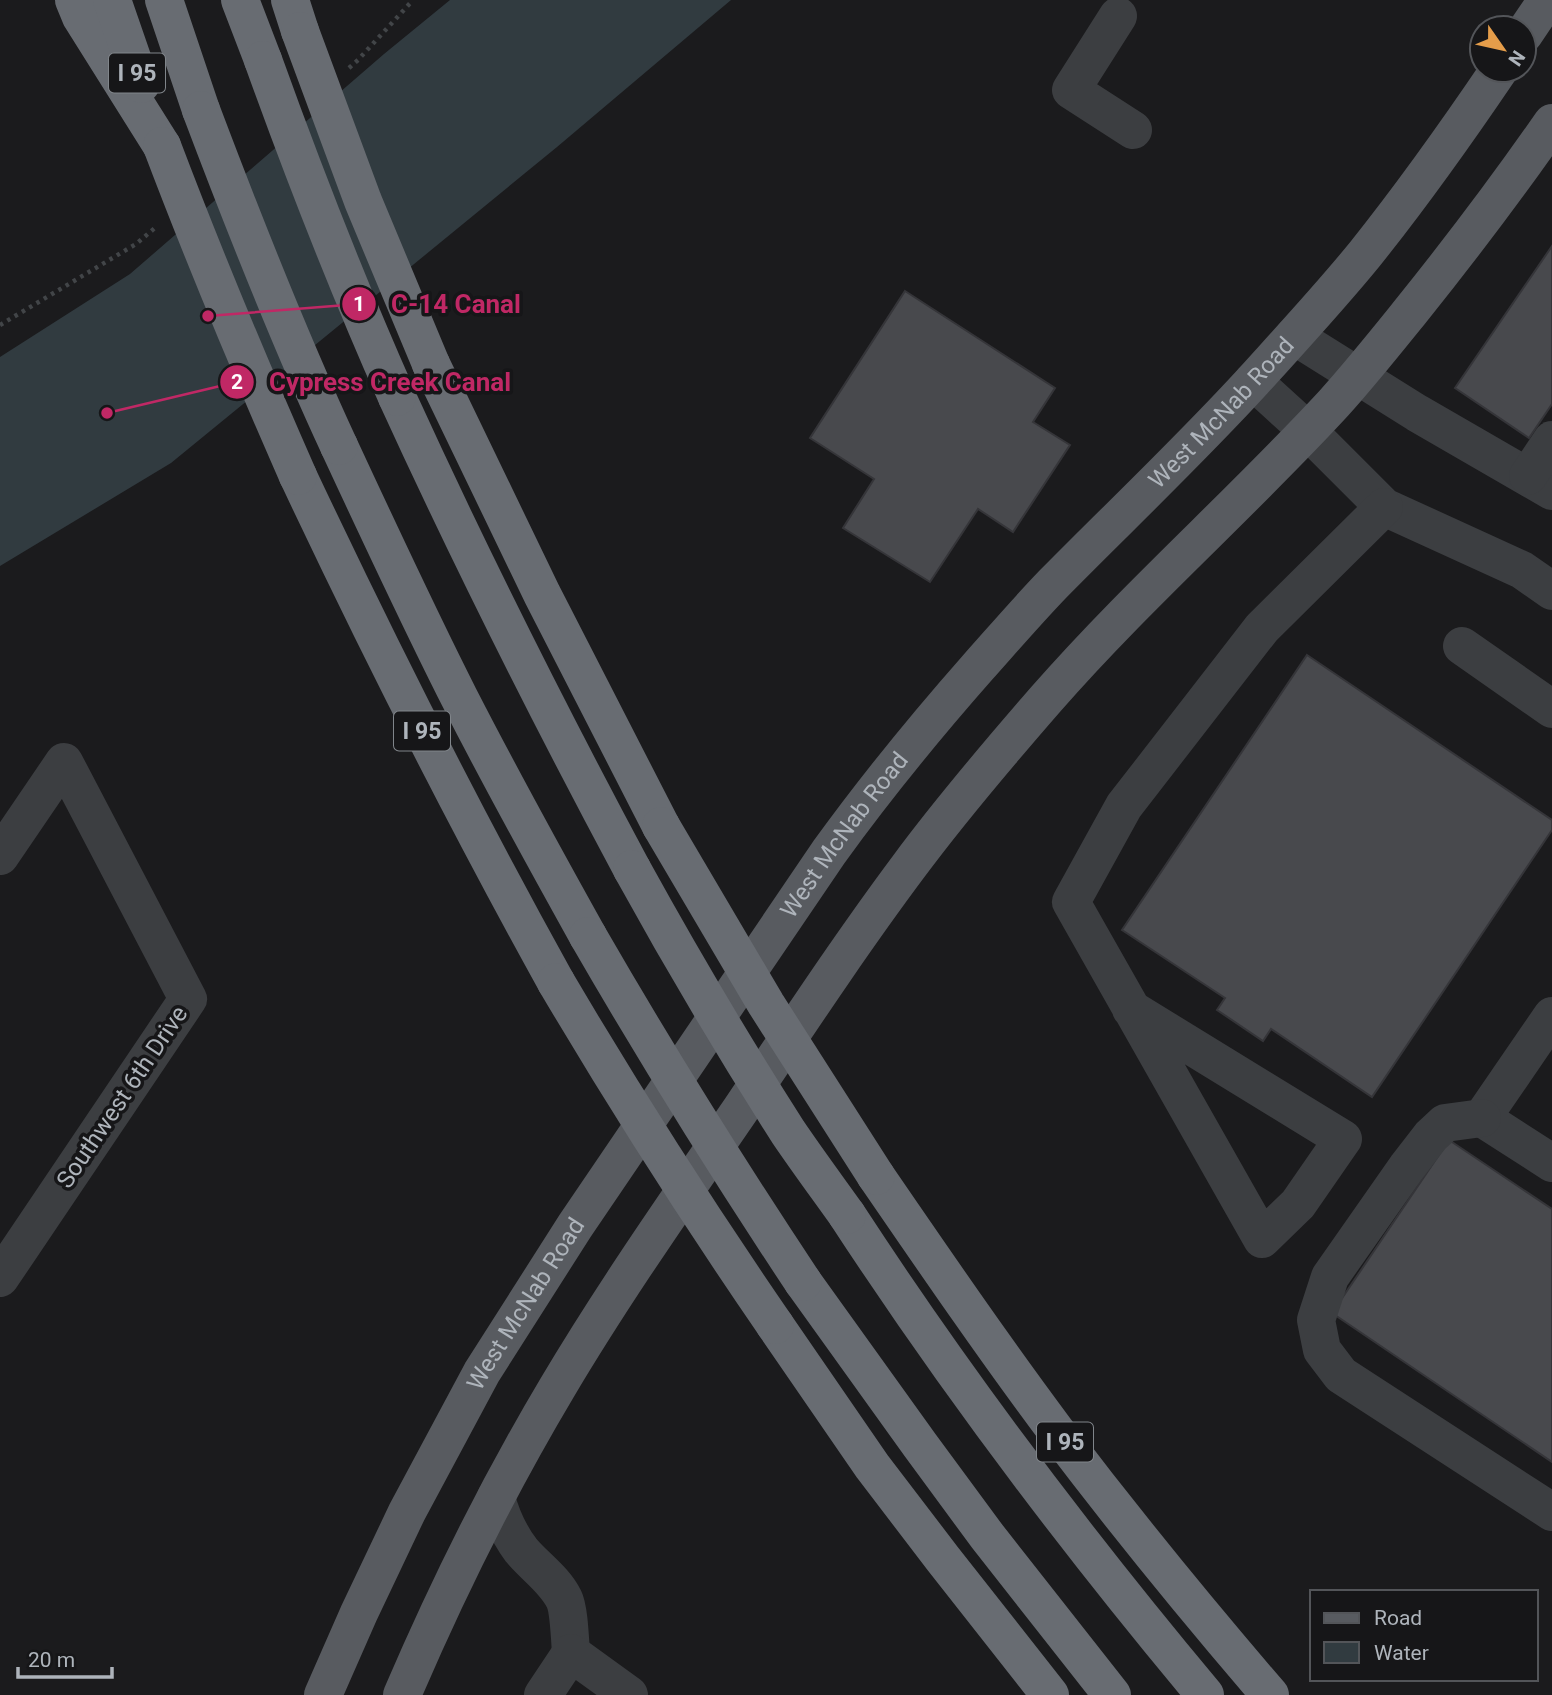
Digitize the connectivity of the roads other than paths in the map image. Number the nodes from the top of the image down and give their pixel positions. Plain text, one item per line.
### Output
1 (74, 0) edge
2 (112, 0) edge
3 (163, 0) edge
4 (240, 0) edge
5 (295, 16) edge
6 (1118, 16) dead end
7 (1489, 84) edge
8 (1552, 123) edge
9 (1133, 130) dead end
10 (162, 146) junction
11 (1294, 336) junction
12 (1358, 376) junction
13 (1253, 381) junction
14 (1308, 430) junction
15 (1552, 440) edge
16 (1540, 483) edge
17 (1384, 507) junction
18 (1552, 591) edge
19 (1462, 646) dead end
20 (1552, 709) edge
21 (0, 856) edge
22 (1131, 1009) junction
23 (1552, 1016) edge
24 (1482, 1118) junction
25 (1552, 1163) edge
26 (0, 1278) edge
27 (496, 1497) junction
28 (1552, 1512) edge
29 (571, 1653) junction
30 (323, 1695) edge
31 (402, 1695) edge
32 (543, 1695) edge
33 (629, 1695) edge
34 (1050, 1695) edge
35 (1112, 1695) edge
36 (1205, 1695) edge
37 (1270, 1695) edge

1 - 10 highway
2 - 10 highway, I 95
3 - 35 highway, bridge
4 - 36 highway, bridge
5 - 37 highway, I 95, bridge
6 - 9 street
7 - 11 main road, West McNab Road
8 - 12 main road
10 - 34 highway, I 95, bridge
11 - 12 street
11 - 13 main road, West McNab Road
12 - 14 main road
12 - 16 street
13 - 14 street
13 - 30 main road, West McNab Road
14 - 17 street
14 - 27 main road
15 - 16 street
17 - 18 street
17 - 22 street
19 - 20 street
21 - 26 street, Southwest 6th Drive
22 - 22 street
23 - 24 street
24 - 25 street
24 - 28 street
27 - 29 street
27 - 31 main road
29 - 32 street
29 - 33 street

